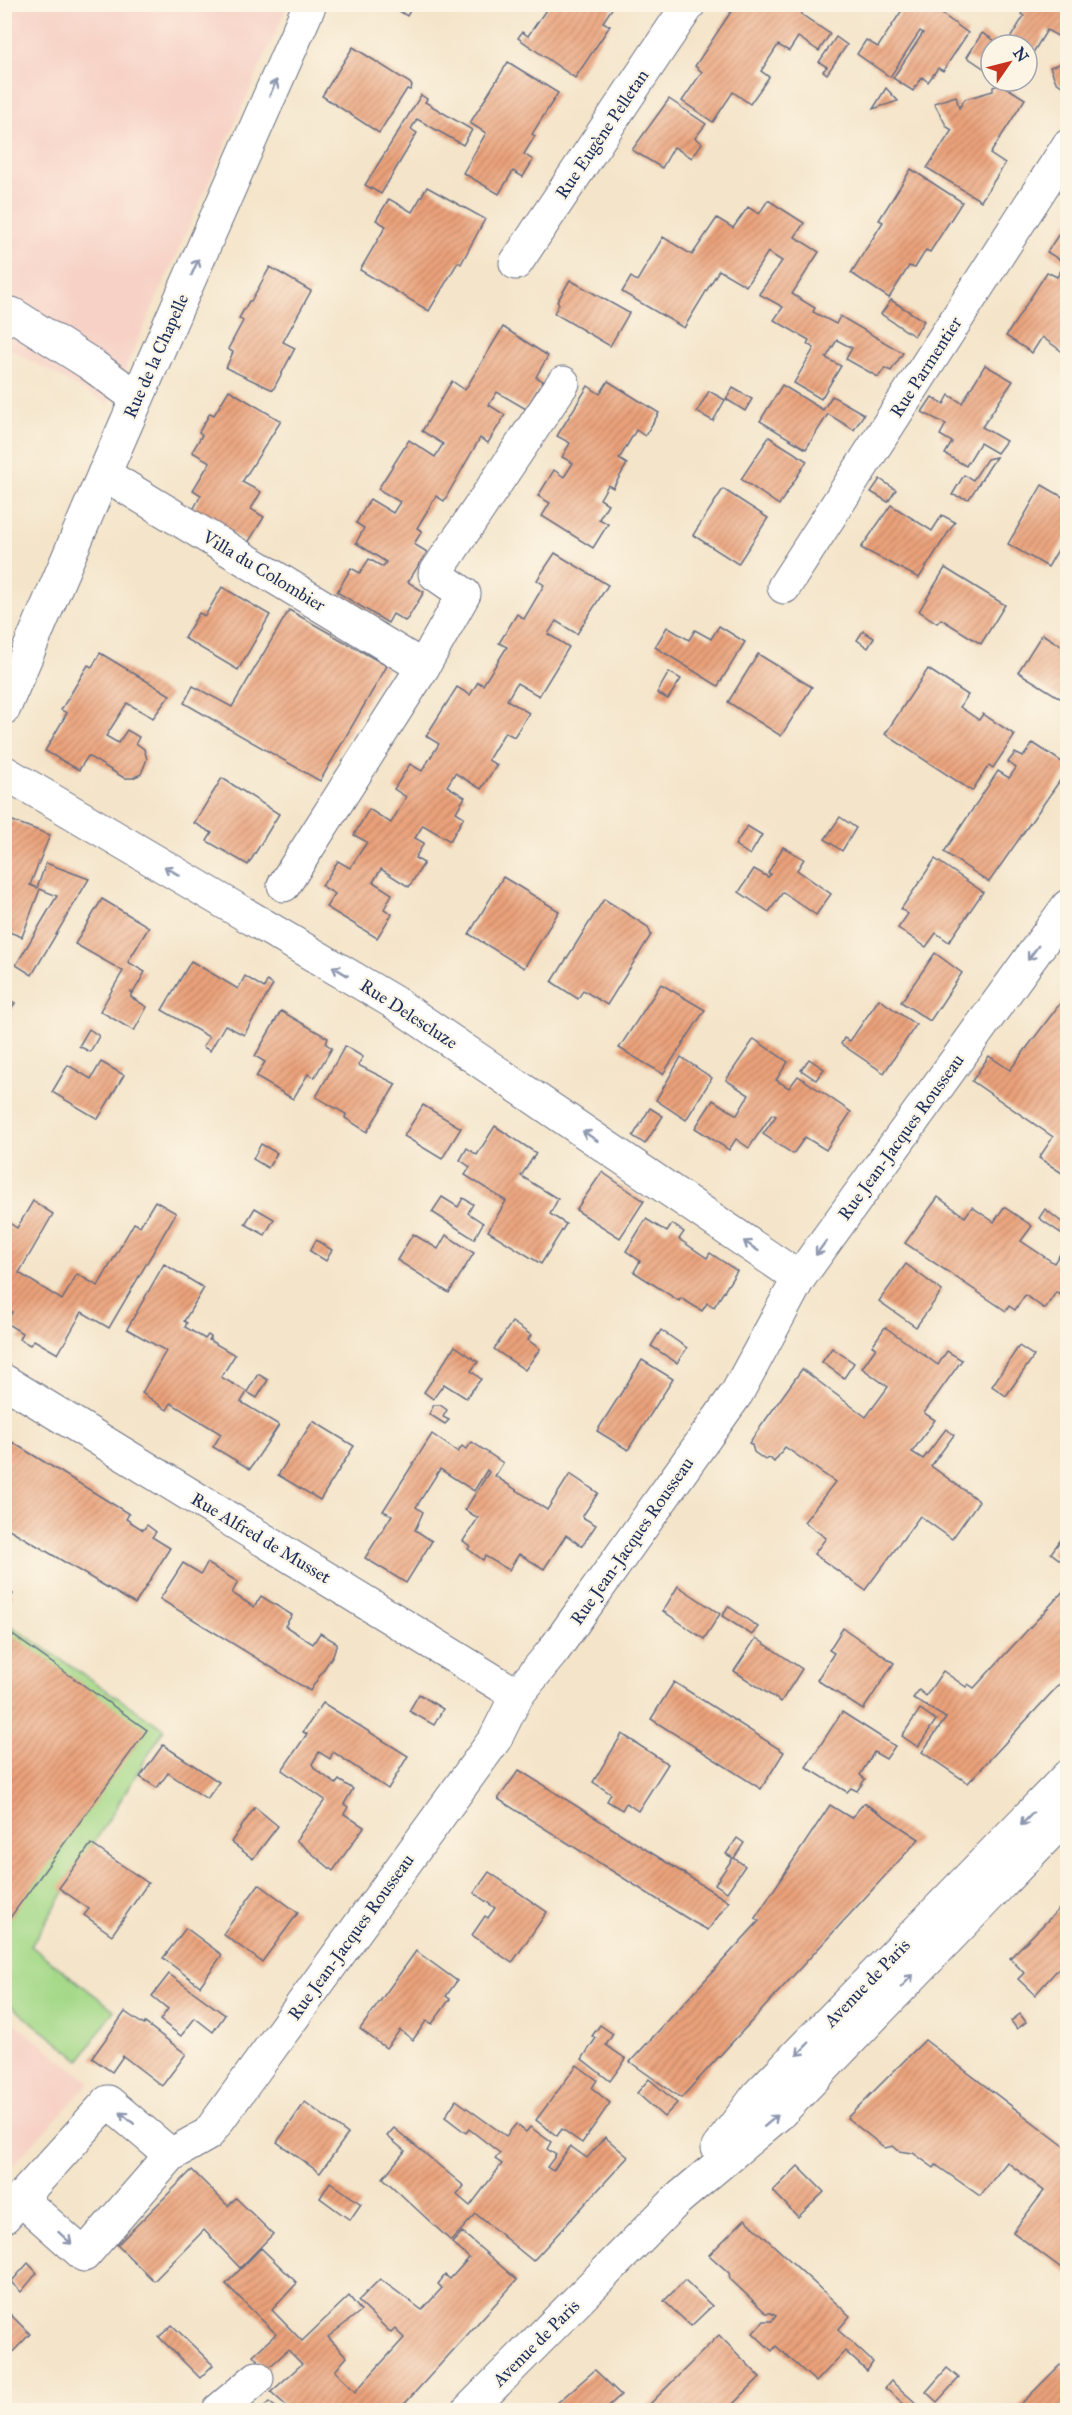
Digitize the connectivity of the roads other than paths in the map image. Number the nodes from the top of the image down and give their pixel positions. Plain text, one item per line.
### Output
1 (310, 4) edge
2 (689, 4) edge
3 (1068, 146) edge
4 (516, 263) dead end
5 (7, 314) edge
6 (563, 383) dead end
7 (137, 399) junction
8 (104, 474) junction
9 (784, 587) dead end
10 (423, 667) junction
11 (4, 708) edge
12 (4, 772) edge
13 (284, 885) dead end
14 (1068, 906) edge
15 (799, 1278) junction
16 (4, 1381) edge
17 (517, 1695) junction
18 (1068, 1776) edge
19 (1068, 1814) edge
20 (171, 2155) junction
21 (678, 2199) junction
22 (13, 2208) edge
23 (257, 2378) dead end
24 (219, 2410) edge
25 (469, 2410) edge

7 -> 1 street, Rue de la Chapelle
2 - 4 street, Rue Eugène Pelletan
3 - 9 street, Rue Parmentier
5 - 7 street
6 - 10 street
7 - 8 street, Rue de la Chapelle
8 - 10 street, Villa du Colombier
8 - 11 street, Rue de la Chapelle
10 - 13 street
15 -> 12 street, Rue Delescluze
14 -> 15 street, Rue Jean-Jacques Rousseau
15 - 17 street, Rue Jean-Jacques Rousseau
16 - 17 street, Rue Alfred de Musset
17 - 20 street, Rue Jean-Jacques Rousseau
18 -> 21 street, Avenue de Paris
21 -> 19 street, Avenue de Paris
22 -> 20 street, Rue Jean-Jacques Rousseau
20 -> 22 street
21 - 25 street, Avenue de Paris
23 - 24 street

